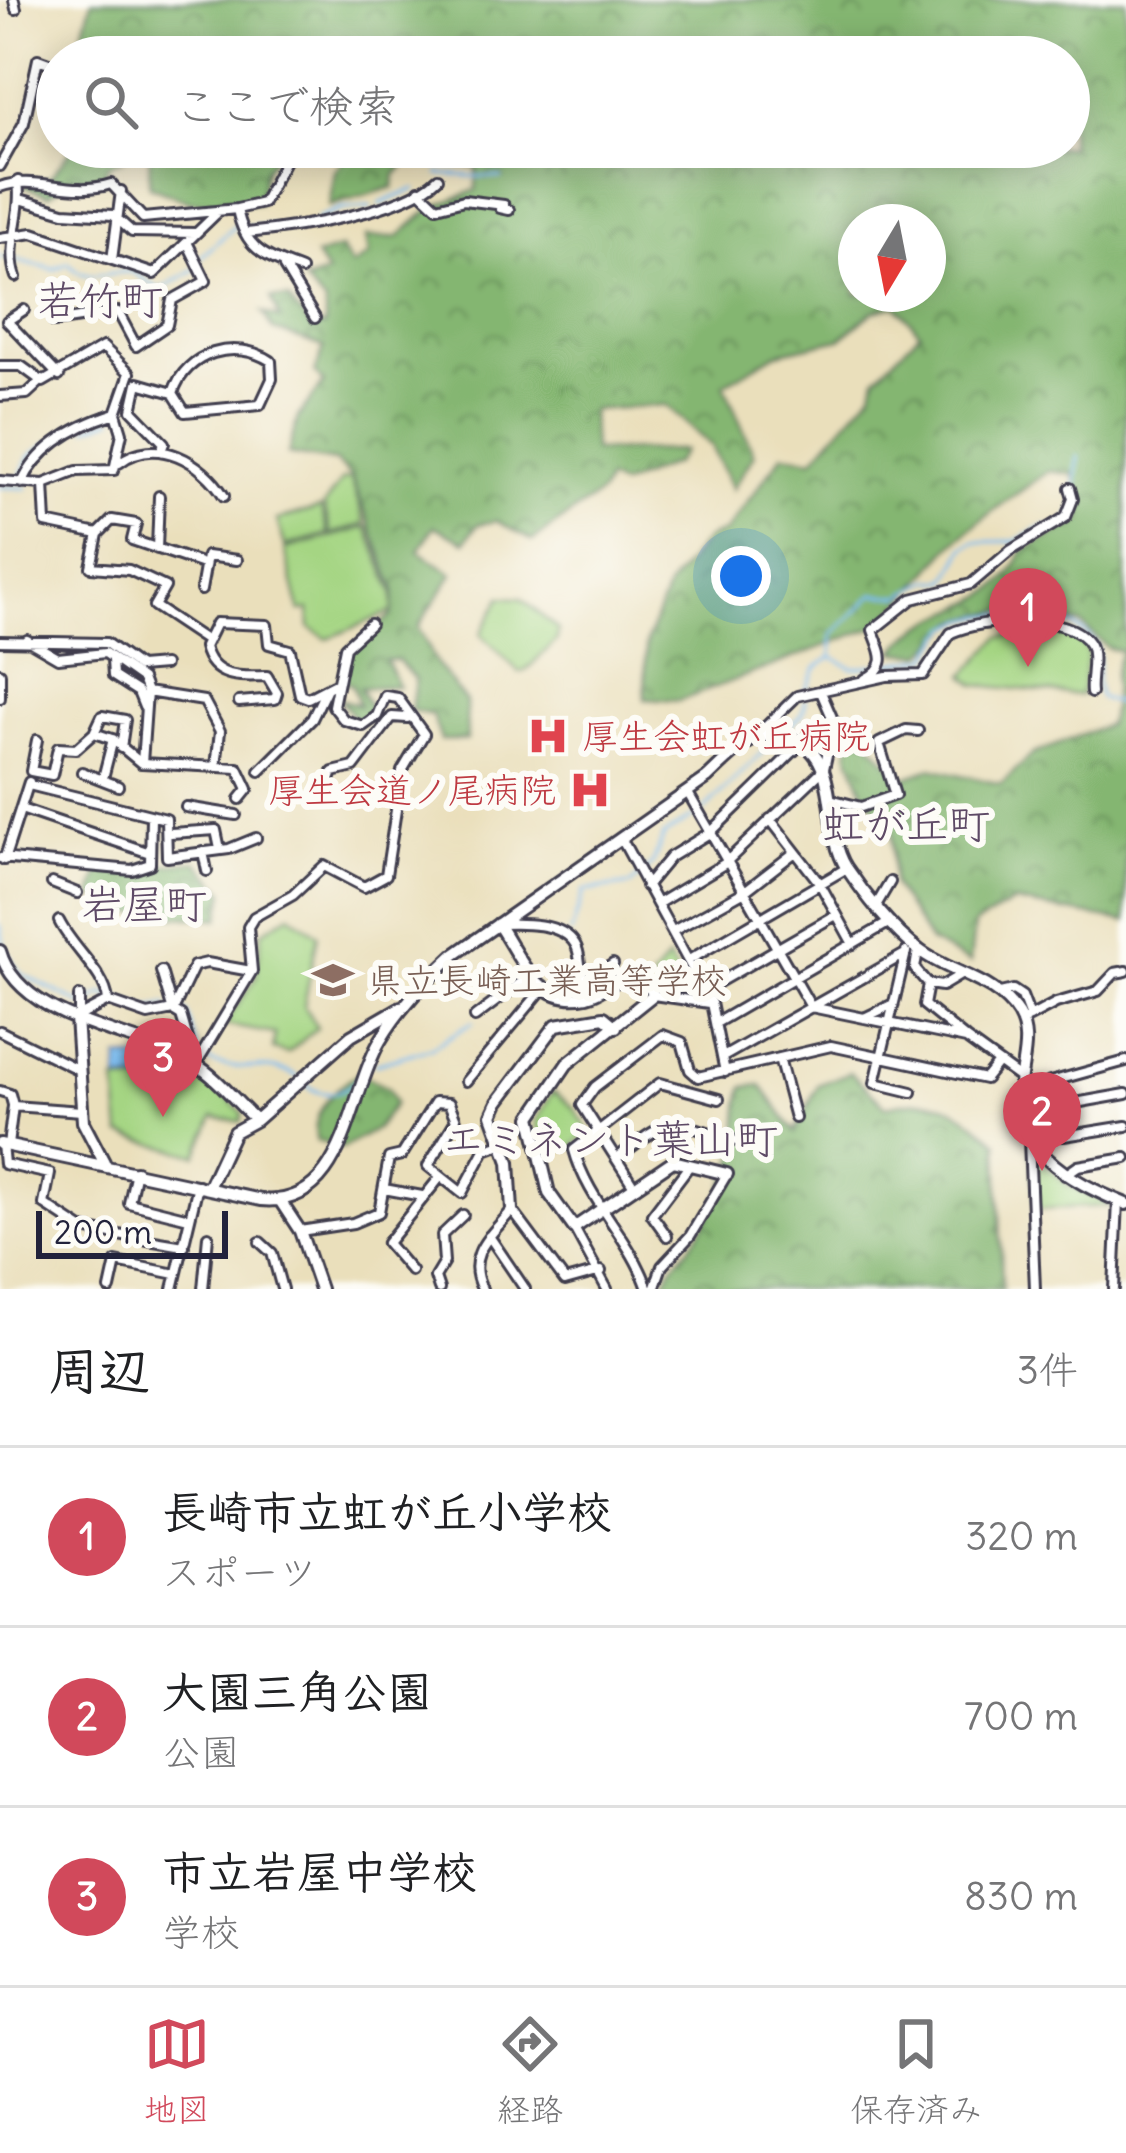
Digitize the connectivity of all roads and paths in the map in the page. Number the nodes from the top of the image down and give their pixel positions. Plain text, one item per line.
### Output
1 (36, 68) edge
2 (0, 166) edge
3 (281, 168) edge
4 (438, 178) dead end
5 (18, 181) junction
6 (0, 187) edge
7 (419, 190) junction
8 (122, 191) junction
9 (20, 199) junction
10 (237, 209) junction
11 (509, 210) dead end
12 (216, 214) junction
13 (118, 218) junction
14 (197, 233) junction
15 (246, 233) junction
16 (14, 235) junction
17 (0, 238) edge
18 (188, 244) junction
19 (112, 260) junction
20 (284, 267) junction
21 (301, 270) dead end
22 (16, 277) dead end
23 (23, 310) dead end
24 (315, 318) dead end
25 (54, 322) dead end
26 (0, 366) edge
27 (59, 376) junction
28 (42, 380) junction
29 (173, 393) junction
30 (0, 396) edge
31 (116, 413) junction
32 (161, 451) junction
33 (118, 464) junction
34 (0, 482) edge
35 (22, 483) junction
36 (44, 484) junction
37 (1070, 488) dead end
38 (159, 496) dead end
39 (224, 496) dead end
40 (98, 534) junction
41 (158, 549) junction
42 (237, 560) dead end
43 (203, 564) junction
44 (201, 590) dead end
45 (370, 624) dead end
46 (27, 640) junction
47 (205, 640) junction
48 (0, 641) edge
49 (112, 659) junction
50 (164, 665) dead end
51 (0, 673) edge
52 (855, 686) junction
53 (330, 687) junction
54 (147, 692) junction
55 (821, 692) junction
56 (1090, 693) dead end
57 (0, 698) edge
58 (239, 701) dead end
59 (145, 708) junction
60 (408, 718) junction
61 (918, 731) dead end
62 (94, 733) junction
63 (755, 738) junction
64 (37, 740) dead end
65 (113, 740) junction
66 (802, 743) junction
67 (122, 748) junction
68 (142, 764) junction
69 (216, 767) junction
70 (824, 770) junction
71 (31, 771) junction
72 (260, 771) dead end
73 (82, 772) dead end
74 (103, 778) junction
75 (328, 783) dead end
76 (29, 785) junction
77 (118, 786) dead end
78 (688, 793) junction
79 (240, 799) dead end
80 (829, 799) junction
81 (186, 807) dead end
82 (21, 809) junction
83 (199, 809) junction
84 (236, 815) dead end
85 (151, 817) junction
86 (770, 819) junction
87 (200, 831) junction
88 (711, 832) junction
89 (171, 833) dead end
90 (256, 838) dead end
91 (621, 838) junction
92 (220, 849) junction
93 (203, 851) junction
94 (150, 853) junction
95 (794, 853) junction
96 (2, 859) edge
97 (728, 860) junction
98 (847, 868) junction
99 (207, 871) dead end
100 (643, 879) junction
101 (819, 882) junction
102 (890, 882) dead end
103 (52, 883) dead end
104 (745, 891) junction
105 (77, 893) dead end
106 (657, 904) junction
107 (877, 904) junction
108 (836, 915) junction
109 (59, 921) dead end
110 (761, 921) junction
111 (891, 921) junction
112 (498, 924) junction
113 (673, 931) junction
114 (853, 944) junction
115 (911, 948) junction
116 (776, 949) junction
117 (0, 951) edge
118 (688, 960) junction
119 (613, 964) dead end
120 (161, 970) dead end
121 (252, 971) junction
122 (1126, 971) edge
123 (962, 974) junction
124 (532, 975) junction
125 (792, 978) junction
126 (928, 984) junction
127 (541, 991) junction
128 (705, 991) junction
129 (653, 995) junction
130 (79, 996) dead end
131 (108, 1001) junction
132 (174, 1003) junction
133 (711, 1003) junction
134 (891, 1004) junction
135 (403, 1006) junction
136 (811, 1007) junction
137 (146, 1010) junction
138 (77, 1016) junction
139 (475, 1017) dead end
140 (862, 1018) junction
141 (1026, 1019) junction
142 (716, 1022) junction
143 (887, 1024) junction
144 (616, 1027) junction
145 (0, 1031) edge
146 (966, 1039) junction
147 (139, 1042) junction
148 (880, 1056) junction
149 (723, 1057) junction
150 (199, 1058) junction
151 (779, 1058) junction
152 (1126, 1061) edge
153 (998, 1064) junction
154 (79, 1070) junction
155 (724, 1072) junction
156 (1021, 1078) junction
157 (466, 1081) dead end
158 (0, 1091) edge
159 (911, 1092) dead end
160 (1126, 1094) edge
161 (719, 1099) dead end
162 (13, 1106) junction
163 (1047, 1108) junction
164 (82, 1111) junction
165 (795, 1118) dead end
166 (256, 1120) junction
167 (1126, 1126) edge
168 (595, 1130) junction
169 (1029, 1139) junction
170 (736, 1141) dead end
171 (4, 1144) edge
172 (501, 1144) junction
173 (617, 1158) junction
174 (1126, 1158) edge
175 (104, 1162) junction
176 (690, 1164) junction
177 (136, 1169) junction
178 (727, 1174) joint
179 (1065, 1175) junction
180 (441, 1176) junction
181 (633, 1185) junction
182 (203, 1186) junction
183 (384, 1189) junction
184 (422, 1196) junction
185 (281, 1202) junction
186 (1122, 1202) edge
187 (603, 1208) junction
188 (512, 1210) junction
189 (463, 1215) dead end
190 (189, 1218) junction
191 (574, 1228) junction
192 (300, 1231) junction
193 (490, 1236) junction
194 (667, 1236) dead end
195 (208, 1237) dead end
196 (260, 1242) dead end
197 (184, 1246) junction
198 (411, 1271) dead end
199 (601, 1271) junction
200 (176, 1274) junction
201 (110, 1289) edge
202 (173, 1289) edge
203 (203, 1289) edge
204 (282, 1289) edge
205 (318, 1289) edge
206 (439, 1289) edge
207 (482, 1289) edge
208 (525, 1289) edge
209 (607, 1289) edge
210 (651, 1289) edge
211 (1035, 1289) edge
212 (1114, 1289) edge

1 - 2 street
3 - 10 street
4 - 7 street
5 - 6 street
5 - 8 street
5 - 9 street
7 - 11 street
7 - 15 street
8 - 12 street
8 - 13 street
9 - 13 street
9 - 16 street
10 - 12 street
10 - 15 street
12 - 14 street
13 - 14 street
13 - 19 street
14 - 18 street
15 - 20 street
16 - 17 street
16 - 19 street
16 - 22 street
18 - 19 street
18 - 25 street
20 - 21 street
20 - 24 street
23 - 27 street
26 - 28 street
27 - 28 street
27 - 31 street
28 - 30 street
29 - 29 street
29 - 32 street
31 - 33 street
31 - 35 street
32 - 33 street
32 - 39 street
33 - 36 street
34 - 35 street
35 - 36 street
36 - 40 street
37 - 52 street
38 - 41 street
40 - 41 street
40 - 47 street
41 - 43 street
42 - 43 street
43 - 44 street
45 - 53 street
46 - 48 street
46 - 49 street
46 - 50 street
47 - 53 street
47 - 58 street
49 - 54 street
49 - 59 street
51 - 57 street
52 - 55 street
52 - 56 street
53 - 60 street
53 - 72 street
54 - 59 street
54 - 69 street
55 - 63 street
55 - 70 street
59 - 68 street
60 - 75 street
60 - 121 street
61 - 80 street
62 - 65 street
62 - 67 street
62 - 71 street
63 - 66 street
63 - 78 street
64 - 71 street
65 - 67 street
65 - 74 street
66 - 70 street
66 - 88 street
67 - 68 street
68 - 69 street
69 - 79 street
70 - 80 street
70 - 86 street
71 - 76 street
73 - 74 street
74 - 77 street
76 - 82 street
76 - 85 street
78 - 88 street
78 - 91 street
80 - 98 street
81 - 83 street
82 - 94 street
82 - 96 street
83 - 84 street
83 - 87 street
85 - 93 street
85 - 94 street
86 - 95 street
86 - 97 street
87 - 89 street
87 - 92 street
88 - 97 street
88 - 100 street
90 - 92 street
91 - 100 street
91 - 112 street
92 - 93 street
93 - 99 street
94 - 96 street
95 - 101 street
95 - 104 street
97 - 104 street
97 - 106 street
98 - 101 street
98 - 107 street
100 - 106 street
101 - 108 street
101 - 110 street
102 - 107 street
103 - 105 street
104 - 110 street
104 - 113 street
106 - 113 street
107 - 111 street
108 - 114 street
108 - 116 street
109 - 131 street
110 - 116 street
110 - 118 street
111 - 114 street
111 - 115 street
112 - 119 street
112 - 124 street
112 - 135 street
113 - 118 street
114 - 125 street
115 - 123 street
115 - 126 street
115 - 134 street
115 - 136 street
116 - 125 street
116 - 128 street
117 - 138 street
118 - 128 street
120 - 132 street
121 - 132 street
121 - 150 street
122 - 141 street
123 - 126 street
123 - 141 street
124 - 127 street
124 - 139 street
125 - 136 street
125 - 142 street
126 - 146 street
127 - 129 street
127 - 157 street
128 - 133 street
129 - 133 street
129 - 144 street
130 - 138 street
131 - 137 street
131 - 138 street
132 - 137 street
132 - 150 street
133 - 142 street
134 - 140 street
134 - 143 street
135 - 166 street
135 - 185 street
136 - 140 street
136 - 149 street
137 - 147 street
138 - 147 street
138 - 154 street
140 - 143 street
141 - 156 street
142 - 149 street
143 - 146 street
143 - 148 street
144 - 172 street
144 - 191 street
145 - 154 street
146 - 153 street
147 - 150 street
148 - 151 street
148 - 153 street
148 - 159 street
149 - 155 street
150 - 166 street
151 - 155 street
151 - 165 street
152 - 163 street
153 - 156 street
154 - 164 street
155 - 168 street
156 - 169 street
158 - 162 street
160 - 163 street
161 - 168 street
162 - 164 street
162 - 171 street
163 - 167 street
164 - 175 street
166 - 182 street
168 - 173 street
168 - 187 street
169 - 179 street
169 - 211 street
170 - 173 street
171 - 175 street
171 - 197 street
172 - 180 street
172 - 188 street
173 - 181 street
174 - 179 street
175 - 177 street
176 - 178 street
176 - 181 street
176 - 194 street
177 - 182 street
177 - 190 street
178 - 210 street
179 - 186 street
180 - 183 street
180 - 184 street
181 - 187 street
182 - 185 street
182 - 190 street
183 - 184 street
183 - 192 street
184 - 198 street
185 - 192 street
186 - 212 street
187 - 191 street
187 - 210 street
188 - 193 street
188 - 199 street
189 - 206 street
190 - 197 street
191 - 199 street
192 - 205 street
193 - 207 street
193 - 208 street
195 - 203 street
196 - 204 street
197 - 200 street
199 - 209 street
200 - 201 street
200 - 202 street

